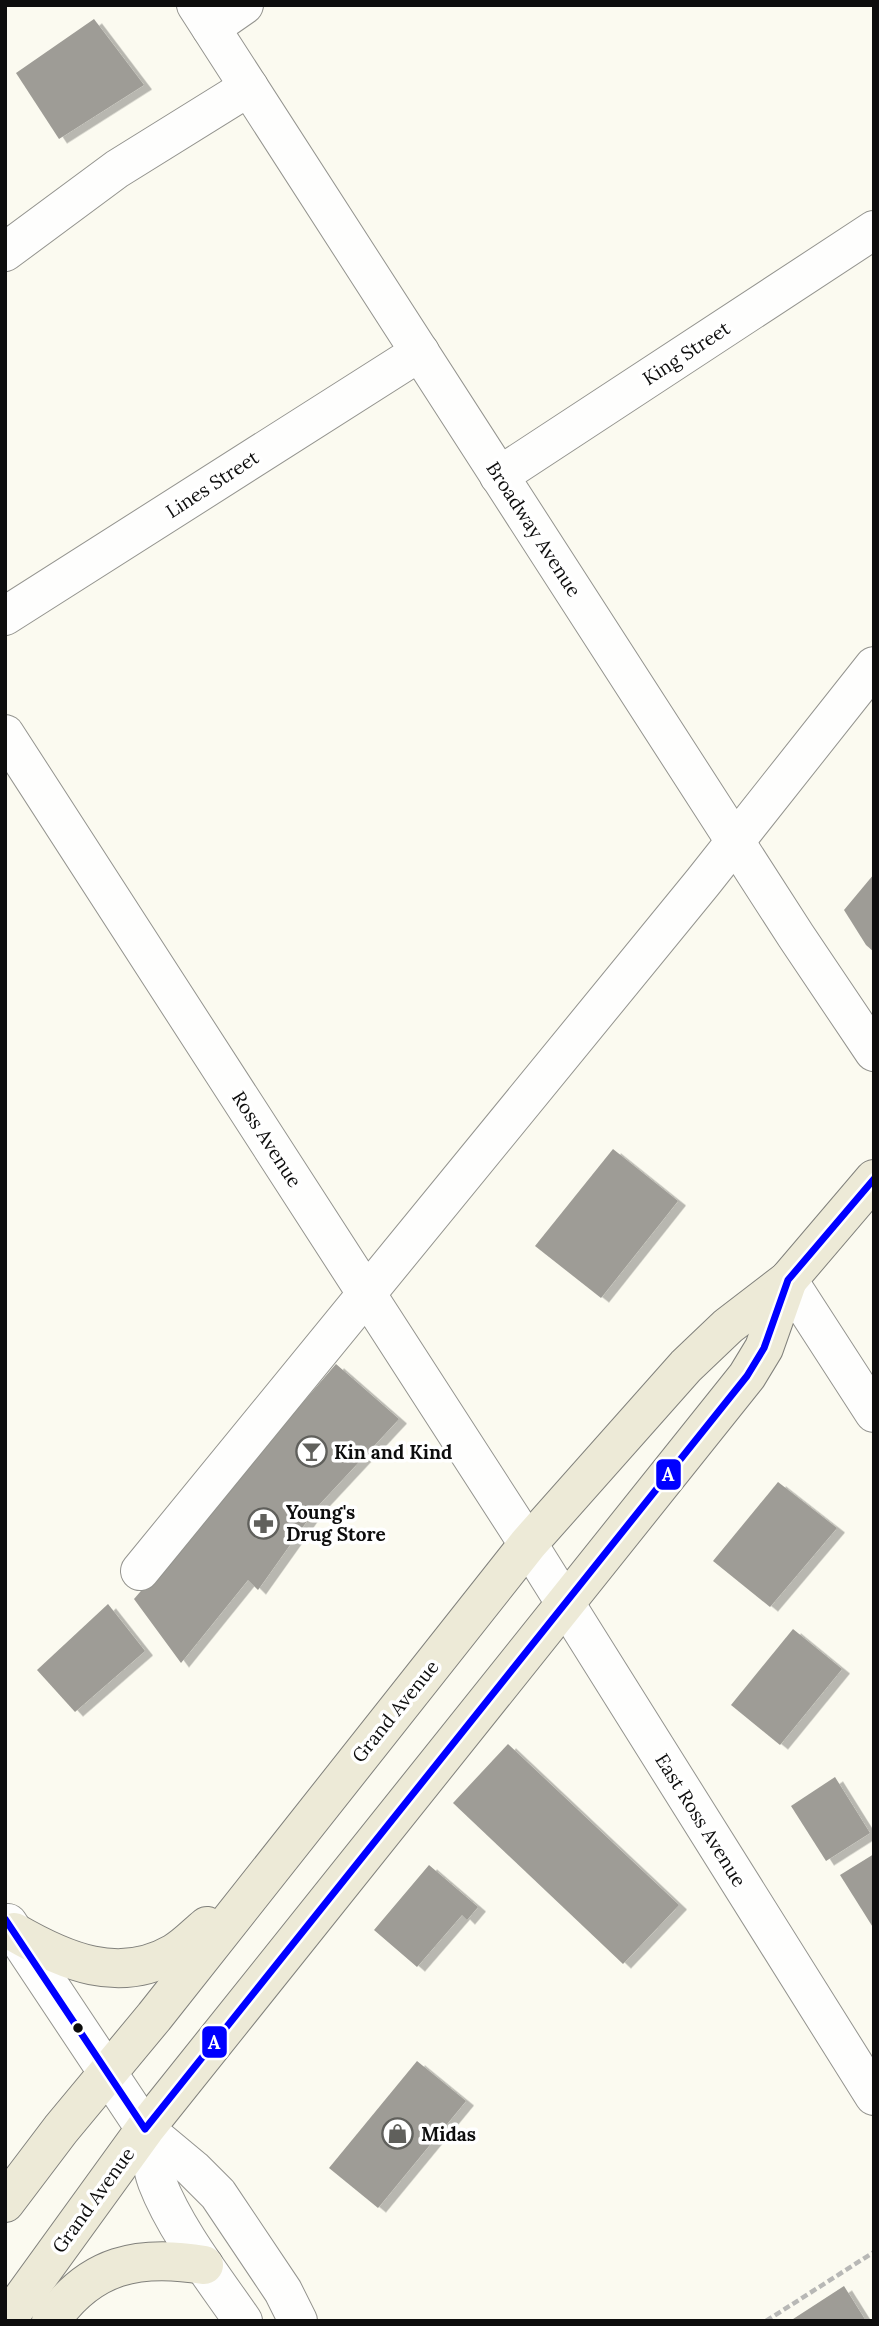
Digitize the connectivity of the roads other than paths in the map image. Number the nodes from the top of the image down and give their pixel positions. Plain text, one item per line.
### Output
1 (244, 5) edge
2 (203, 16) edge
3 (249, 87) junction
4 (874, 230) edge
5 (5, 252) edge
6 (420, 352) junction
7 (499, 476) junction
8 (5, 616) edge
9 (874, 666) edge
10 (5, 734) edge
11 (735, 841) junction
12 (874, 1052) edge
13 (874, 1179) edge
14 (788, 1280) junction
15 (366, 1293) junction
16 (870, 1396) edge
17 (528, 1544) junction
18 (140, 1571) dead end
19 (566, 1604) junction
20 (248, 1896) junction
21 (10, 1926) edge
22 (108, 2072) junction
23 (874, 2096) edge
24 (145, 2129) junction
25 (5, 2203) edge
26 (204, 2265) junction
27 (6, 2321) edge
28 (51, 2321) edge
29 (243, 2321) edge
30 (298, 2321) edge

1 - 2 street
2 - 3 street, Broadway Avenue
3 - 5 street
3 - 6 street, Broadway Avenue
4 - 7 street, King Street
6 - 7 street, Broadway Avenue
6 - 8 street, Lines Street
7 - 11 street, Broadway Avenue
9 - 11 street
10 - 15 street, Ross Avenue
11 - 12 street, Broadway Avenue
11 - 15 street
13 - 14 main road, Grand Avenue
14 - 16 street
14 - 17 main road, Grand Avenue
14 - 19 main road, Grand Avenue
15 - 17 street, Ross Avenue
15 - 18 street
17 - 19 street, East Ross Avenue
17 - 20 main road, Grand Avenue
19 - 23 street, East Ross Avenue
19 - 24 main road, Grand Avenue
20 - 21 main road
20 - 22 main road, Grand Avenue
21 - 22 street
22 - 24 street
22 - 25 main road, Grand Avenue
24 - 26 street
24 - 27 main road, Grand Avenue
24 - 30 street
26 - 28 main road
26 - 29 street

